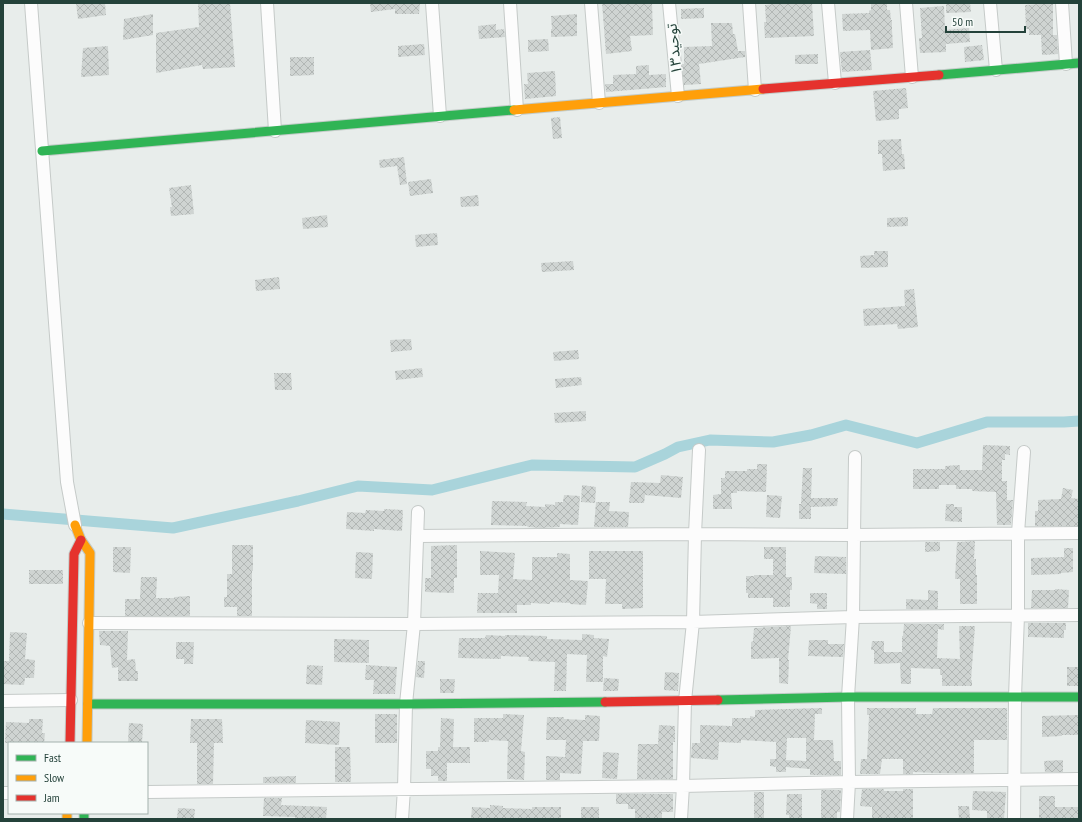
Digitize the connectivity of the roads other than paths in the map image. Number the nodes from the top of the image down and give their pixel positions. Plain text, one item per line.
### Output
1 (31, 3) edge
2 (267, 3) edge
3 (432, 3) edge
4 (510, 3) edge
5 (591, 3) edge
6 (669, 3) edge
7 (749, 3) edge
8 (828, 3) edge
9 (906, 3) edge
10 (990, 3) edge
11 (1062, 3) edge
12 (1079, 63) edge
13 (1066, 64) junction
14 (996, 70) junction
15 (912, 76) junction
16 (835, 83) junction
17 (755, 90) junction
18 (678, 96) junction
19 (599, 103) junction
20 (518, 110) junction
21 (440, 116) junction
22 (275, 131) junction
23 (42, 151) junction
24 (699, 450) dead end
25 (1024, 452) dead end
26 (855, 457) dead end
27 (418, 512) dead end
28 (75, 525) joint
29 (1079, 532) edge
30 (1018, 533) junction
31 (695, 534) junction
32 (853, 535) junction
33 (417, 536) junction
34 (81, 540) junction
35 (1018, 615) junction
36 (1079, 615) edge
37 (853, 617) junction
38 (693, 622) junction
39 (89, 623) junction
40 (414, 624) junction
41 (848, 697) junction
42 (1015, 697) junction
43 (1079, 697) edge
44 (71, 700) junction
45 (3, 701) edge
46 (685, 701) junction
47 (88, 704) junction
48 (406, 704) junction
49 (70, 742) edge
50 (87, 742) edge
51 (1015, 780) junction
52 (1079, 780) edge
53 (849, 782) junction
54 (684, 786) junction
55 (404, 789) junction
56 (148, 792) edge
57 (402, 819) edge
58 (681, 819) edge
59 (847, 819) edge
60 (1014, 819) edge

1 - 23 street
2 - 22 street
3 - 21 street
4 - 20 street
5 - 19 street
6 - 18 street, توحید۱۳
7 - 17 street
8 - 16 street
9 - 15 street
10 - 14 street
11 - 13 street
12 - 13 street
13 - 14 street
14 - 15 street
15 - 16 street
16 - 17 street
17 - 18 street
18 - 19 street
19 - 20 street
20 - 21 street
21 - 22 street
22 - 23 street
23 - 28 street
24 - 31 street
25 - 30 street
26 - 32 street
27 - 33 street
28 - 34 street
29 - 30 street
30 - 32 street
30 - 35 street
31 - 32 street
31 - 33 street
31 - 38 street
32 - 37 street
33 - 40 street
34 - 39 street
34 - 44 street
35 - 36 street
35 - 37 street
35 - 42 street
37 - 38 street
37 - 41 street
38 - 40 street
38 - 46 street
39 - 40 street
39 - 47 street
40 - 48 street
41 - 42 street
41 - 46 street
41 - 53 street
42 - 43 street
42 - 51 street
44 - 45 street
44 - 49 street
46 - 48 street
46 - 54 street
47 - 48 street
47 - 50 street
48 - 55 street
51 - 52 street
51 - 53 street
51 - 60 street
53 - 54 street
53 - 59 street
54 - 55 street
54 - 58 street
55 - 56 street
55 - 57 street

